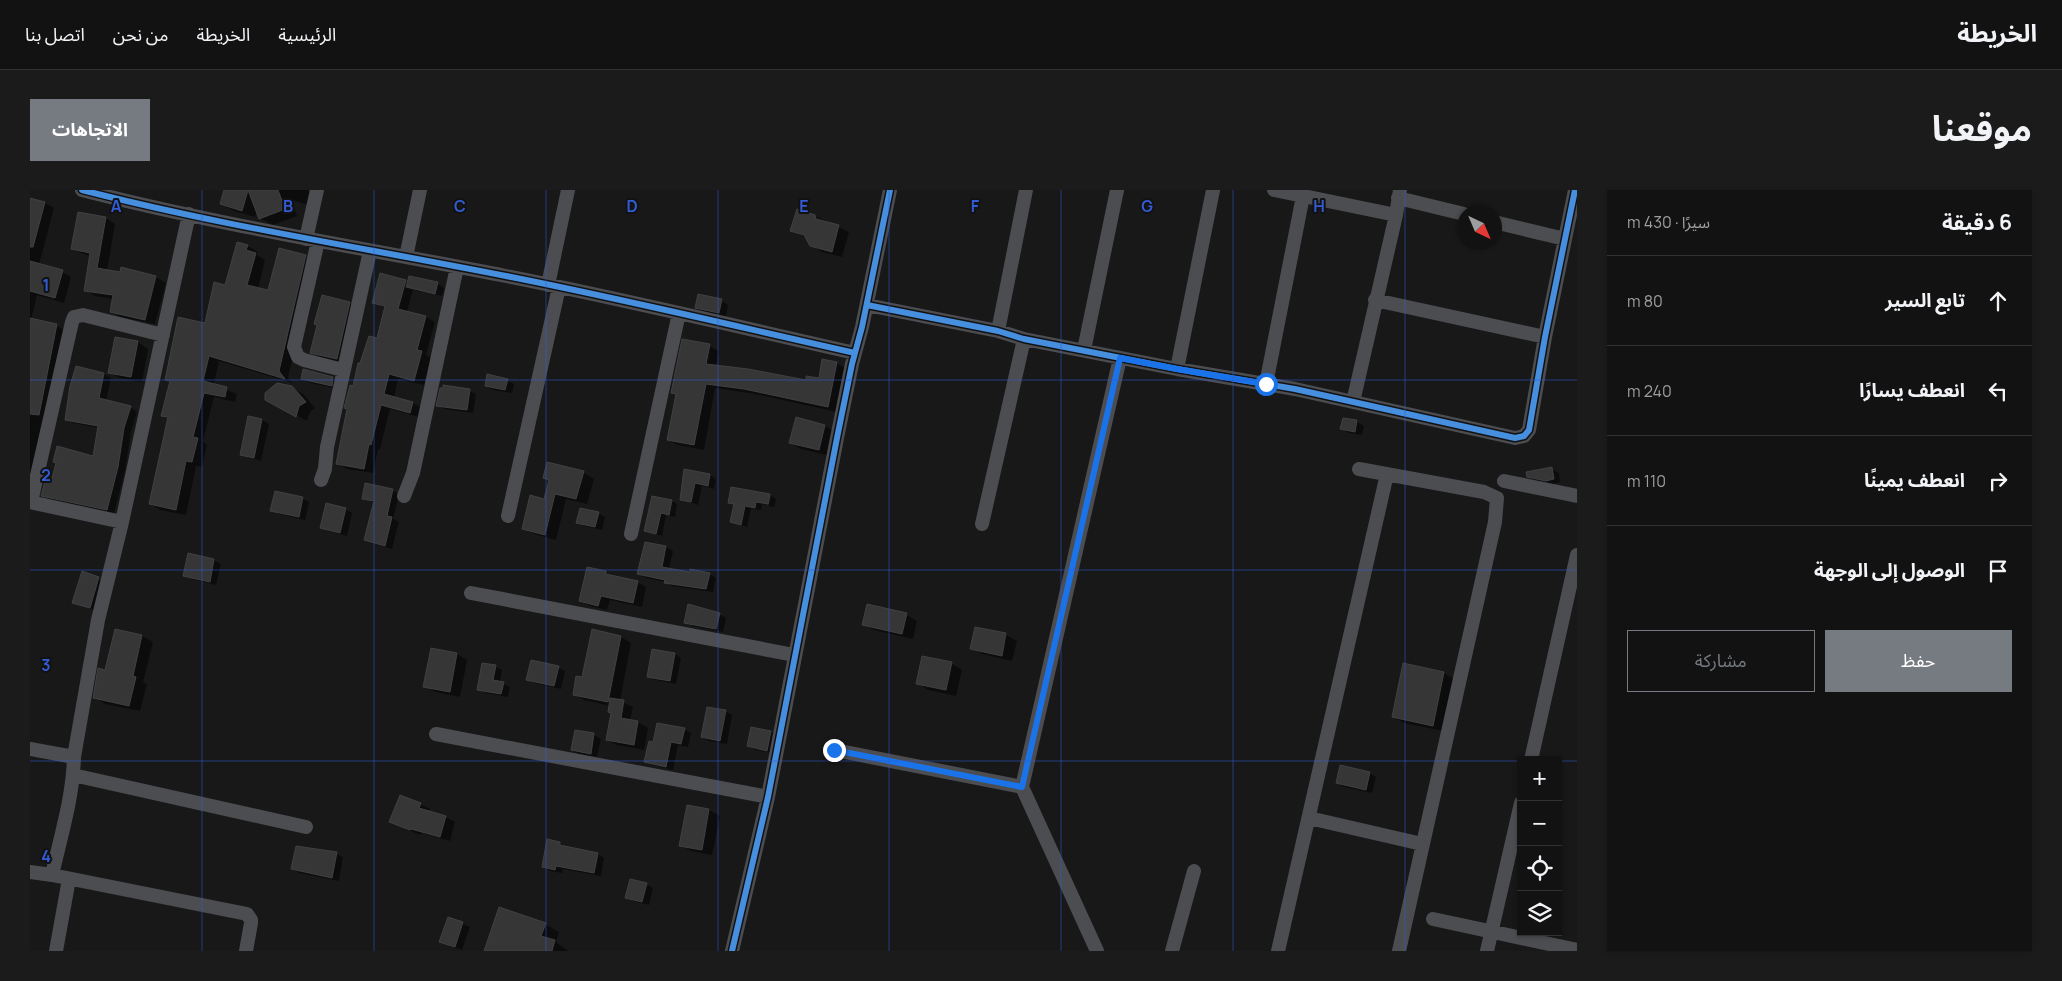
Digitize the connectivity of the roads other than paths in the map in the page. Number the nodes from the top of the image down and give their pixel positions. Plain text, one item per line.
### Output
1 (82, 190) edge
2 (317, 190) edge
3 (420, 190) edge
4 (568, 190) edge
5 (890, 190) edge
6 (1026, 190) edge
7 (1118, 190) edge
8 (1213, 190) edge
9 (1274, 190) edge
10 (1575, 190) edge
11 (1399, 194) edge
12 (1303, 196) junction
13 (1457, 212) edge
14 (189, 214) junction
15 (1396, 215) junction
16 (1502, 224) edge
17 (1565, 239) junction
18 (312, 240) junction
19 (370, 251) junction
20 (406, 256) junction
21 (457, 267) junction
22 (553, 286) junction
23 (1375, 300) junction
24 (867, 305) junction
25 (679, 313) junction
26 (998, 330) junction
27 (163, 334) junction
28 (1545, 337) junction
29 (1024, 339) junction
30 (1084, 350) junction
31 (855, 354) junction
32 (1120, 358) junction
33 (1177, 369) junction
34 (343, 370) junction
35 (1266, 384) junction
36 (1353, 402) junction
37 (1359, 470) dead end
38 (1387, 474) junction
39 (321, 480) dead end
40 (1504, 481) dead end
41 (404, 496) dead end
42 (1577, 496) edge
43 (30, 502) edge
44 (508, 516) dead end
45 (122, 522) junction
46 (982, 524) dead end
47 (631, 534) dead end
48 (1577, 555) edge
49 (471, 593) dead end
50 (794, 655) junction
51 (436, 734) dead end
52 (30, 749) edge
53 (834, 750) dead end
54 (1532, 756) edge
55 (74, 757) junction
56 (73, 775) junction
57 (1022, 787) junction
58 (768, 797) junction
59 (1309, 818) junction
60 (1517, 821) edge
61 (306, 827) dead end
62 (1422, 844) junction
63 (1194, 871) dead end
64 (30, 872) edge
65 (52, 875) junction
66 (69, 879) junction
67 (1433, 919) dead end
68 (1492, 932) junction
69 (1577, 950) edge
70 (56, 951) edge
71 (246, 951) edge
72 (732, 951) edge
73 (1097, 951) edge
74 (1172, 951) edge
75 (1278, 951) edge
76 (1399, 951) edge
77 (1487, 951) edge

1 - 14 street
2 - 18 street
3 - 20 street
4 - 22 street
5 - 24 street
6 - 26 street
7 - 30 street
8 - 33 street
9 - 12 street
10 - 17 street
11 - 13 street
11 - 15 street
12 - 15 street
12 - 35 street
14 - 18 street
14 - 27 street
15 - 23 street
16 - 17 street
17 - 28 street
18 - 19 street
18 - 34 street
19 - 20 street
19 - 34 street
20 - 21 street
21 - 22 street
21 - 41 street
22 - 25 street
22 - 44 street
23 - 28 street
23 - 36 street
24 - 26 street
24 - 31 street
25 - 31 street
25 - 47 street
26 - 29 street
27 - 43 street
27 - 45 street
28 - 36 street
29 - 30 street
29 - 46 street
30 - 32 street
31 - 50 street
32 - 33 street
32 - 57 street
33 - 35 street
34 - 39 street
35 - 36 street
37 - 38 street
38 - 59 street
38 - 62 street
40 - 42 street
43 - 45 street
45 - 55 street
48 - 54 street
49 - 50 street
50 - 58 street
51 - 58 street
52 - 55 street
53 - 57 street
55 - 56 street
56 - 61 street
56 - 65 street
57 - 73 street
58 - 72 street
59 - 62 street
59 - 75 street
60 - 68 street
62 - 76 street
63 - 74 street
64 - 65 street
65 - 66 street
66 - 70 street
66 - 71 street
67 - 68 street
68 - 69 street
68 - 77 street

